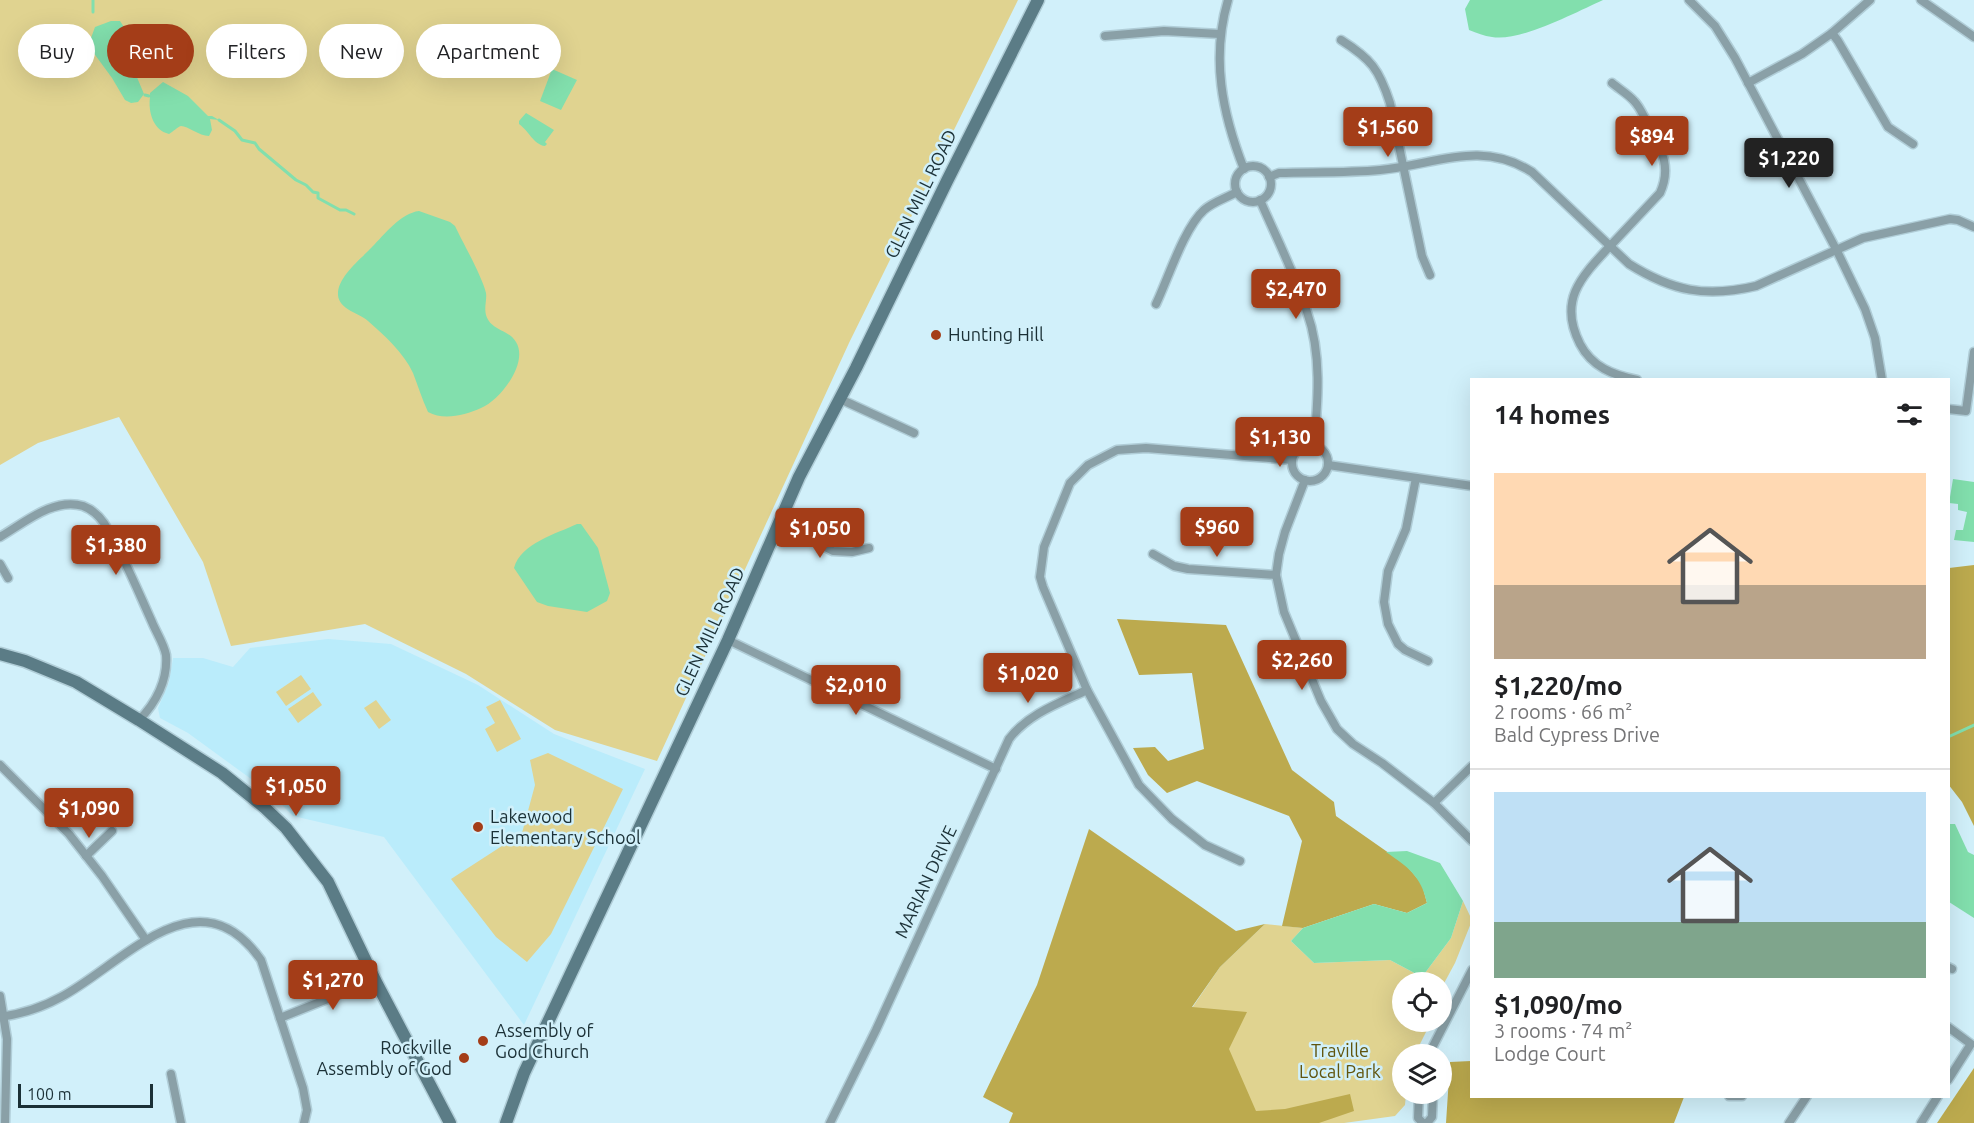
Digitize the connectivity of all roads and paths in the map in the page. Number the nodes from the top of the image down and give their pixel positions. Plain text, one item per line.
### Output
1 (1038, 0) edge
2 (1228, 0) edge
3 (1689, 0) edge
4 (1870, 0) edge
5 (1922, 0) edge
6 (1832, 33) junction
7 (1220, 34) junction
8 (1105, 36) dead end
9 (1974, 37) edge
10 (1341, 40) dead end
11 (1748, 83) junction
12 (1612, 84) dead end
13 (1913, 144) dead end
14 (1403, 166) junction
15 (1244, 169) junction
16 (1269, 177) junction
17 (1237, 192) junction
18 (1260, 200) junction
19 (1974, 227) edge
20 (1610, 246) junction
21 (1837, 251) junction
22 (1430, 275) dead end
23 (1156, 304) dead end
24 (1974, 352) edge
25 (1629, 378) edge
26 (1882, 378) edge
27 (840, 399) junction
28 (1950, 409) edge
29 (914, 433) dead end
30 (1314, 445) junction
31 (1292, 460) junction
32 (1328, 465) junction
33 (1416, 478) junction
34 (1305, 480) junction
35 (1470, 486) edge
36 (779, 523) junction
37 (0, 537) edge
38 (868, 548) dead end
39 (1153, 554) dead end
40 (0, 564) edge
41 (1276, 575) junction
42 (8, 578) dead end
43 (728, 640) junction
44 (0, 654) edge
45 (1428, 661) dead end
46 (1087, 690) junction
47 (139, 720) junction
48 (0, 765) edge
49 (1470, 768) edge
50 (996, 769) junction
51 (1434, 803) junction
52 (112, 831) dead end
53 (1470, 839) edge
54 (86, 856) junction
55 (1240, 861) dead end
56 (146, 940) junction
57 (1470, 974) edge
58 (375, 980) junction
59 (0, 996) edge
60 (2, 1016) edge
61 (280, 1018) junction
62 (1950, 1028) edge
63 (1436, 1044) edge
64 (171, 1074) dead end
65 (1950, 1077) edge
66 (1806, 1098) edge
67 (1937, 1098) edge
68 (1419, 1104) edge
69 (1433, 1104) edge
70 (5, 1123) edge
71 (181, 1123) edge
72 (304, 1123) edge
73 (450, 1123) edge
74 (506, 1123) edge
75 (830, 1123) edge
76 (1425, 1123) edge
77 (1789, 1123) edge
78 (1921, 1123) edge

1 - 27 main road, GLEN MILL ROAD
2 - 7 street
3 - 11 street
4 - 6 street
5 - 9 street
6 - 11 street
6 - 13 street
7 - 8 street
7 - 15 street
10 - 14 street
11 - 21 street
12 - 20 street
14 - 16 street
14 - 20 street
14 - 22 street
15 - 16 street
15 - 17 street
16 - 18 street
17 - 18 street
17 - 23 street
18 - 30 street
19 - 21 street
20 - 21 street
20 - 25 street
21 - 26 street
24 - 28 street
27 - 29 street
27 - 36 main road, GLEN MILL ROAD
30 - 31 street
30 - 32 street
31 - 34 street
31 - 46 street
32 - 33 street
32 - 34 street
33 - 35 street
33 - 45 street
34 - 41 street
36 - 38 street
36 - 43 main road, GLEN MILL ROAD
37 - 47 street
39 - 41 street
40 - 42 street
41 - 51 street
43 - 50 street
43 - 74 main road, GLEN MILL ROAD
44 - 47 main road
46 - 50 street, MARIAN DRIVE
46 - 55 street
47 - 58 main road
48 - 54 street
49 - 51 street
50 - 75 street, MARIAN DRIVE
51 - 53 street
52 - 54 street
54 - 56 street
56 - 60 street
56 - 61 street
57 - 63 street
58 - 61 street
58 - 73 main road
59 - 60 street
60 - 70 street
61 - 72 street
62 - 65 street
64 - 71 street
66 - 77 street
67 - 78 street
68 - 76 street
69 - 76 street

